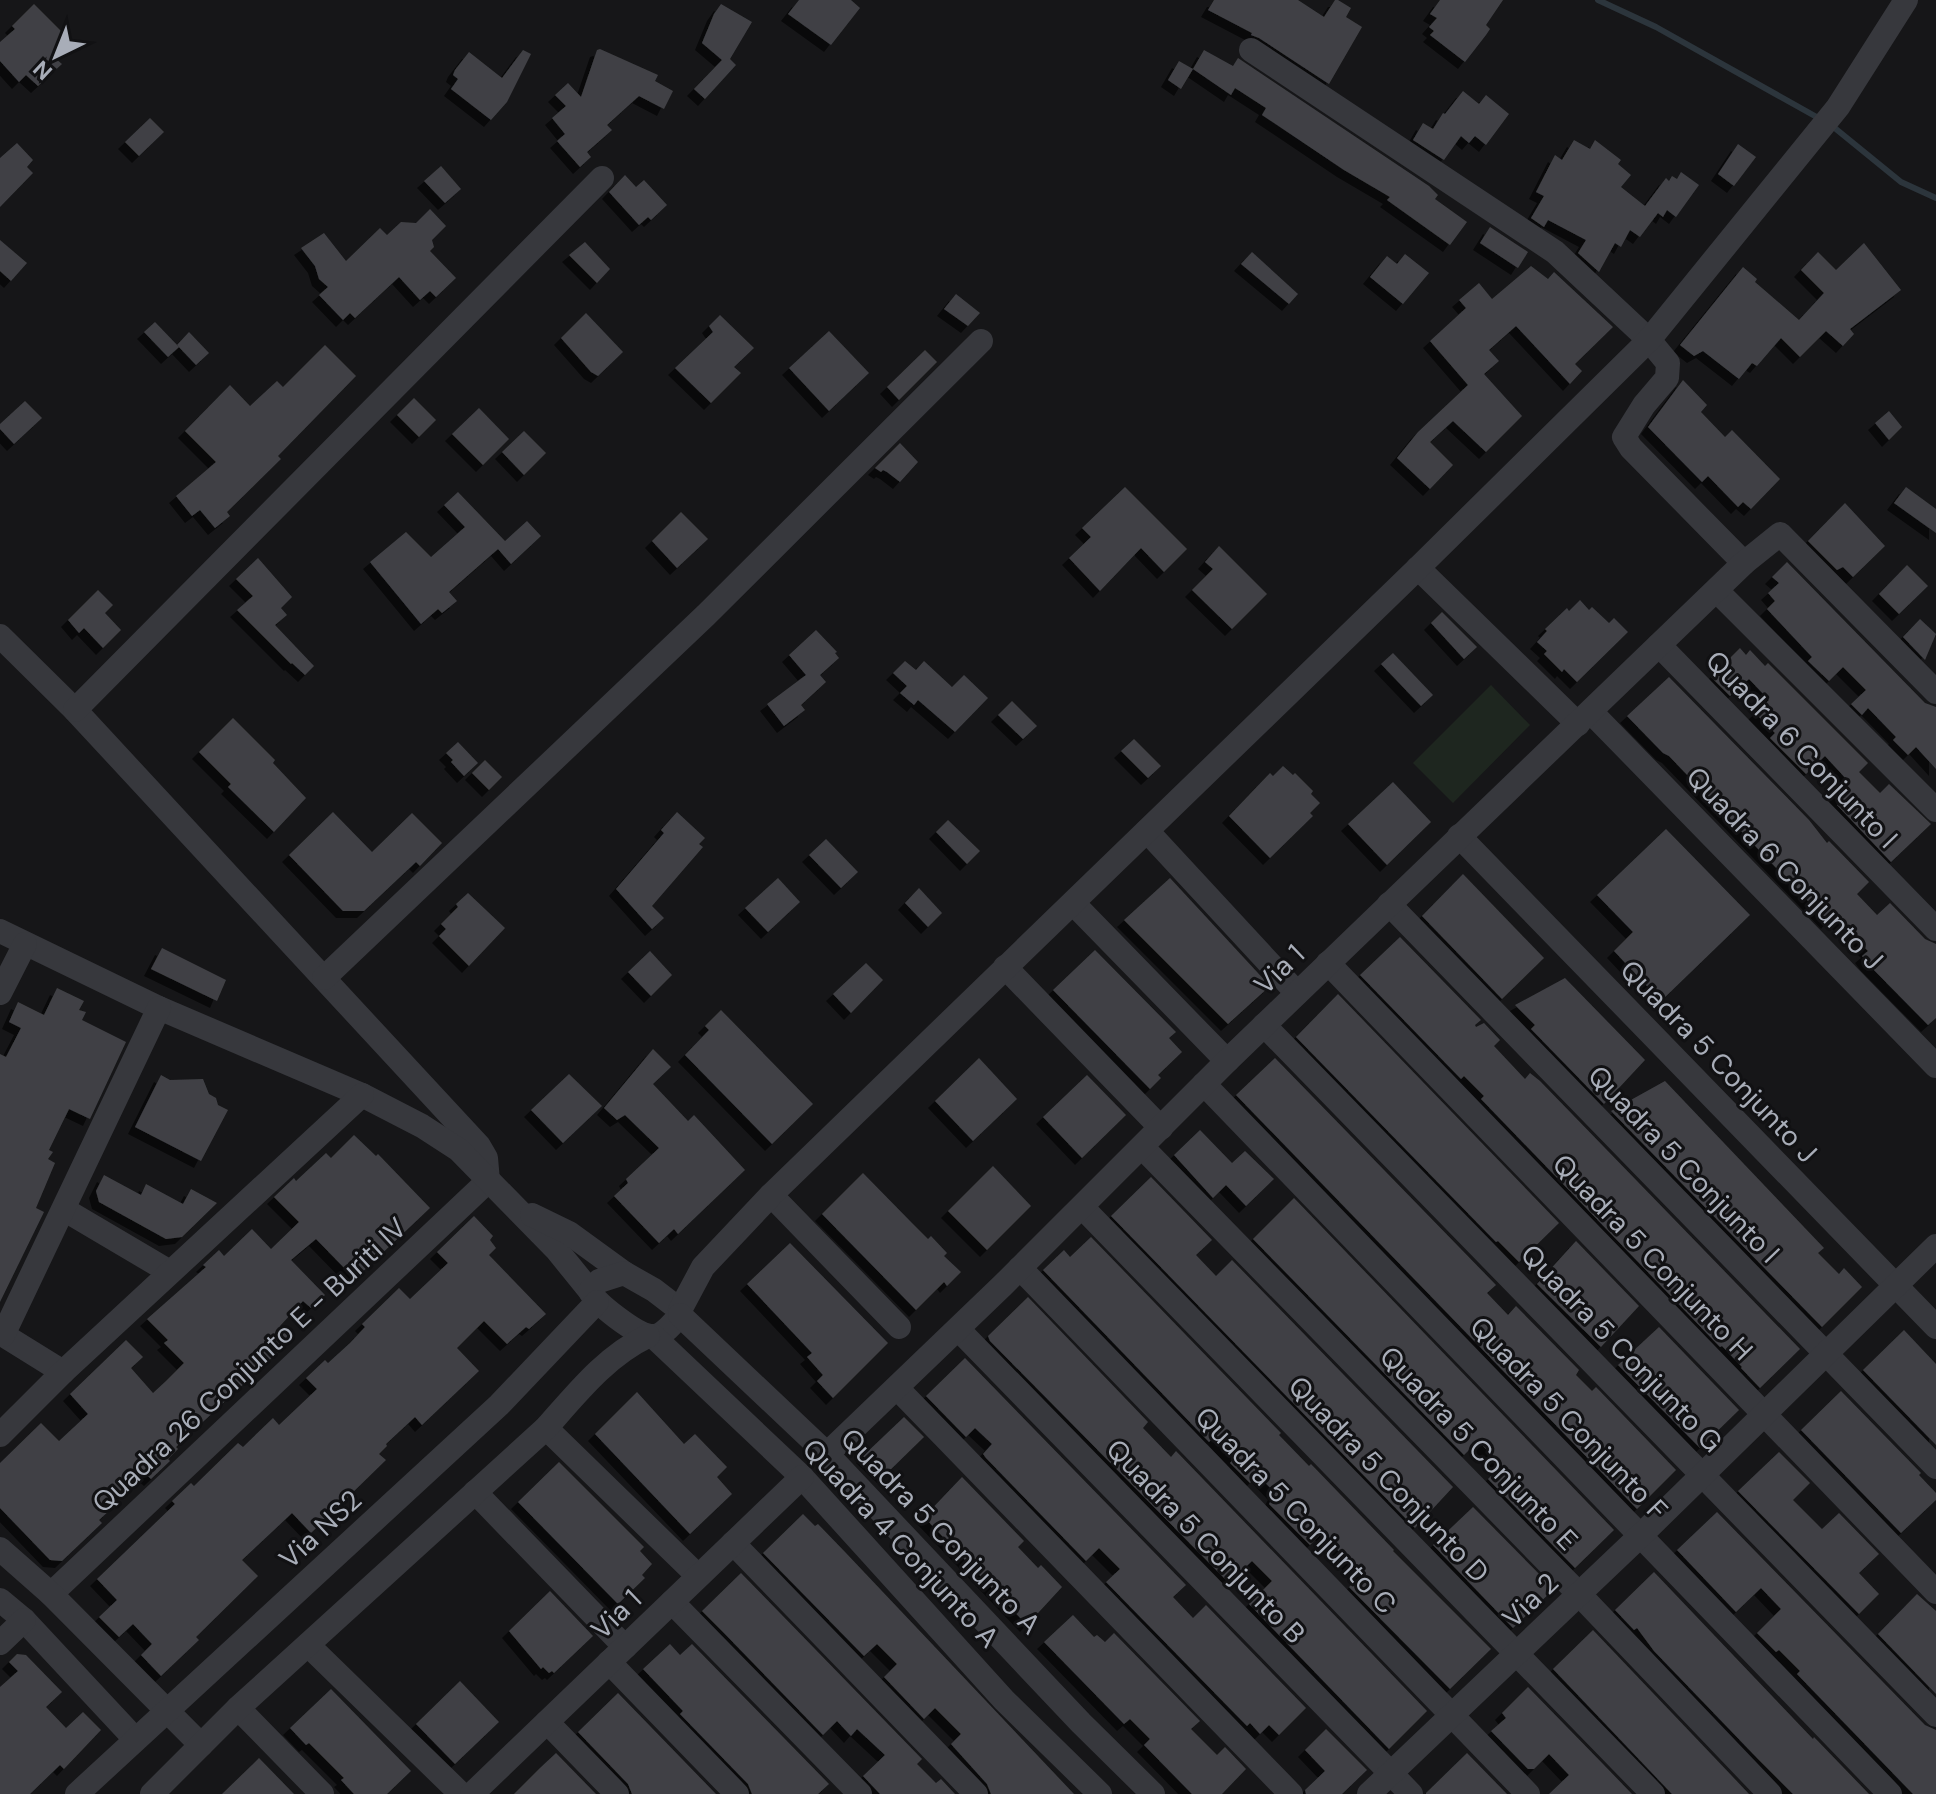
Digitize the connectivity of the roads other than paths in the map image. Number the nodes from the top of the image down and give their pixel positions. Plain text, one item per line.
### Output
1 (1906, 0) edge
2 (1251, 50) dead end
3 (602, 178) dead end
4 (1649, 340) junction
5 (981, 341) dead end
6 (1744, 563) junction
7 (1418, 568) junction
8 (1717, 591) junction
9 (0, 636) edge
10 (1659, 645) junction
11 (1936, 692) edge
12 (75, 710) junction
13 (1584, 718) junction
14 (1936, 810) edge
15 (1147, 831) junction
16 (1459, 836) junction
17 (1073, 903) junction
18 (1389, 904) junction
19 (1936, 929) edge
20 (0, 931) edge
21 (25, 944) junction
22 (1328, 963) junction
23 (1005, 967) junction
24 (324, 978) junction
25 (0, 993) edge
26 (1297, 993) junction
27 (159, 1008) junction
28 (1264, 1025) junction
29 (1227, 1061) junction
30 (1936, 1066) edge
31 (1204, 1084) junction
32 (362, 1095) junction
33 (1161, 1128) junction
34 (1142, 1147) junction
35 (488, 1181) junction
36 (771, 1195) junction
37 (511, 1205) junction
38 (1082, 1207) junction
39 (65, 1210) junction
40 (1936, 1246) edge
41 (703, 1267) junction
42 (1020, 1268) junction
43 (170, 1272) junction
44 (624, 1273) junction
45 (1896, 1286) junction
46 (654, 1290) junction
47 (594, 1296) junction
48 (680, 1313) junction
49 (899, 1327) dead end
50 (1936, 1327) edge
51 (958, 1329) junction
52 (2, 1334) edge
53 (651, 1336) junction
54 (1827, 1353) junction
55 (63, 1372) junction
56 (897, 1388) junction
57 (1764, 1415) junction
58 (546, 1428) junction
59 (0, 1435) edge
60 (827, 1454) junction
61 (1936, 1467) edge
62 (1703, 1474) junction
63 (802, 1477) junction
64 (475, 1492) junction
65 (1640, 1536) junction
66 (733, 1543) junction
67 (0, 1549) edge
68 (698, 1576) junction
69 (1936, 1592) edge
70 (51, 1594) junction
71 (1579, 1594) junction
72 (0, 1600) edge
73 (672, 1602) junction
74 (24, 1620) junction
75 (0, 1643) edge
76 (308, 1645) junction
77 (1517, 1653) junction
78 (617, 1655) junction
79 (1041, 1678) junction
80 (1004, 1700) junction
81 (238, 1708) junction
82 (165, 1712) junction
83 (1452, 1715) junction
84 (1936, 1715) edge
85 (547, 1722) junction
86 (1081, 1723) junction
87 (135, 1739) junction
88 (201, 1745) junction
89 (1050, 1745) junction
90 (1391, 1773) junction
91 (166, 1789) edge
92 (485, 1790) edge
93 (77, 1794) edge
94 (322, 1794) edge
95 (461, 1794) edge
96 (617, 1794) edge
97 (737, 1794) edge
98 (860, 1794) edge
99 (976, 1794) edge
100 (1100, 1794) edge
101 (1153, 1794) edge
102 (1291, 1794) edge
103 (1369, 1794) edge
104 (1411, 1794) edge
105 (1528, 1794) edge
106 (1653, 1794) edge
107 (1770, 1794) edge
108 (1890, 1794) edge

1 - 4 street
2 - 4 street
3 - 12 street
4 - 6 street
4 - 7 street
5 - 24 street
6 - 8 street, Via 1
6 - 11 street, Via 1
7 - 13 street, Quadra 6 Conjunto J
7 - 15 street
8 - 10 street, Via 1
8 - 14 street
9 - 12 street
10 - 13 street, Via 1
10 - 19 street, Quadra 6 Conjunto I
12 - 24 street
13 - 16 street, Via 1
13 - 30 street, Quadra 6 Conjunto J
15 - 17 street
15 - 26 street
16 - 18 street, Via 1
16 - 45 street, Quadra 5 Conjunto J
17 - 23 street
17 - 29 street
18 - 22 street, Via 1
18 - 54 street, Quadra 5 Conjunto I
20 - 21 street, Quadra 4 Conjunto A
21 - 25 street
21 - 27 street, Quadra 4 Conjunto A
22 - 26 street, Via 1
22 - 57 street, Quadra 5 Conjunto H
23 - 33 street
23 - 36 street
24 - 35 street
26 - 28 street, Via 1
27 - 32 street, Quadra 4 Conjunto A
27 - 39 street
28 - 29 street, Via 1
28 - 62 street, Quadra 5 Conjunto G
29 - 31 street, Via 1
31 - 33 street, Via 1
31 - 65 street, Quadra 5 Conjunto F
32 - 35 street, Quadra 4 Conjunto A
32 - 43 street
33 - 34 street, Via 1
34 - 38 street, Via 1
34 - 71 street, Quadra 5 Conjunto E
35 - 37 street, Quadra 4 Conjunto A
35 - 70 street, Quadra 26 Conjunto E - Buriti IV
36 - 41 street
36 - 49 street
37 - 44 street, Quadra 5 Conjunto A
37 - 47 street, Quadra 4 Conjunto A
38 - 42 street, Via 1
38 - 77 street, Quadra 5 Conjunto D
39 - 43 street
39 - 52 street
40 - 45 street, Via 2
41 - 46 street
41 - 48 street
42 - 51 street, Via 1
42 - 83 street, Quadra 5 Conjunto C
43 - 55 street
44 - 46 street, Quadra 5 Conjunto A
44 - 47 street, Via NS2
45 - 50 street, Quadra 5 Conjunto J
45 - 54 street, Via 2
46 - 48 street, Quadra 5 Conjunto A
47 - 53 street, Quadra 4 Conjunto A
47 - 82 street, Via NS2
48 - 53 street
48 - 60 street, Quadra 5 Conjunto A
51 - 56 street, Via 1
51 - 90 street, Quadra 5 Conjunto B
52 - 55 street
53 - 58 street
53 - 63 street, Quadra 4 Conjunto A
54 - 57 street, Via 2
54 - 61 street, Quadra 5 Conjunto I
55 - 59 street
56 - 60 street, Via 1
56 - 102 street
57 - 62 street, Via 2
57 - 69 street, Quadra 5 Conjunto H
58 - 64 street
58 - 68 street
60 - 79 street, Quadra 5 Conjunto A
62 - 65 street, Via 2
62 - 84 street, Quadra 5 Conjunto G
63 - 66 street, Via 1
63 - 80 street, Quadra 4 Conjunto A
64 - 76 street
64 - 78 street
65 - 71 street, Via 2
65 - 108 street, Quadra 5 Conjunto F
66 - 68 street, Via 1
66 - 99 street
67 - 70 street
68 - 73 street, Via 1
70 - 82 street
71 - 77 street, Via 2
71 - 107 street, Quadra 5 Conjunto E
72 - 74 street
73 - 78 street, Via 1
73 - 98 street
74 - 75 street
74 - 87 street
76 - 81 street
76 - 95 street
77 - 83 street, Via 2
77 - 106 street, Quadra 5 Conjunto D
78 - 85 street, Via 1
78 - 97 street
79 - 80 street
79 - 86 street, Quadra 5 Conjunto A
80 - 89 street, Quadra 4 Conjunto A
81 - 88 street
81 - 94 street
82 - 87 street, Via NS2
82 - 88 street
83 - 90 street, Via 2
83 - 105 street, Quadra 5 Conjunto C
85 - 92 street, Via 1
85 - 96 street
86 - 89 street
86 - 101 street, Quadra 5 Conjunto A
87 - 93 street, Via NS2
88 - 91 street
89 - 100 street, Quadra 4 Conjunto A
90 - 103 street, Via 2
90 - 104 street, Quadra 5 Conjunto B

